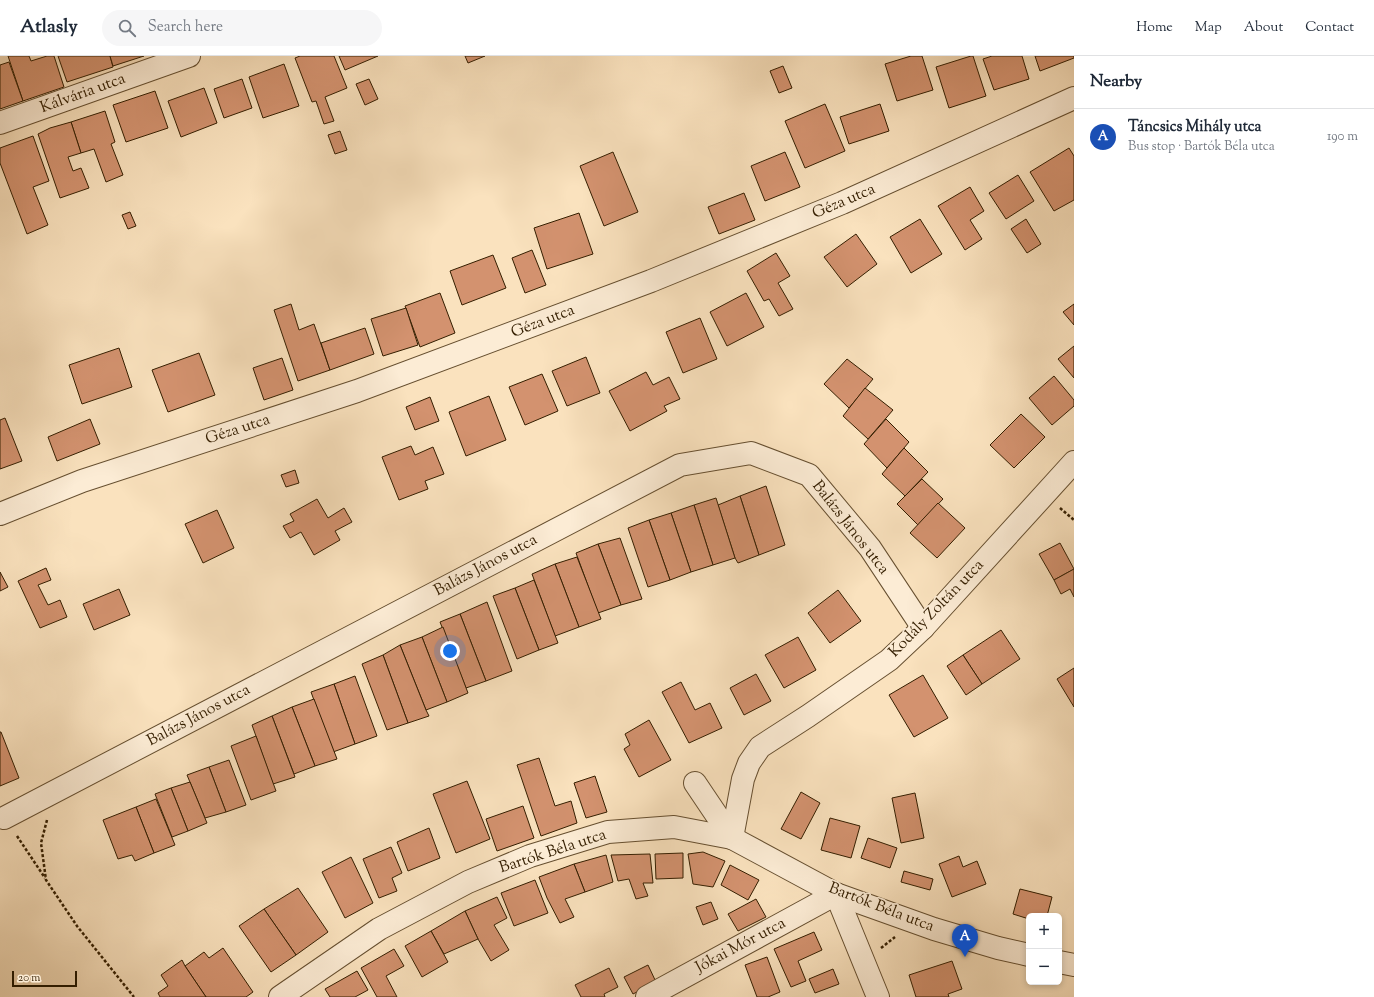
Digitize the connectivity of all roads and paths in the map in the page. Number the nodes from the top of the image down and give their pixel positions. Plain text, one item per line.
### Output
1 (188, 56) edge
2 (1074, 98) edge
3 (0, 123) edge
4 (1074, 462) edge
5 (0, 514) edge
6 (923, 628) junction
7 (695, 783) dead end
8 (49, 815) dead end
9 (4, 818) joint
10 (732, 838) junction
11 (46, 880) junction
12 (836, 894) junction
13 (900, 933) dead end
14 (879, 949) dead end
15 (1026, 954) edge
16 (1062, 963) edge
17 (1074, 965) edge
18 (134, 997) edge
19 (280, 997) edge
20 (647, 997) edge
21 (878, 997) edge

1 - 3 street, Kálvária utca
2 - 5 street, Géza utca
4 - 6 street, Kodály Zoltán utca
6 - 9 street, Balázs János utca
6 - 10 street, Kodály Zoltán utca
7 - 10 street
8 - 11 path
9 - 11 path
10 - 12 street, Bartók Béla utca
10 - 19 street, Bartók Béla utca
11 - 18 path
12 - 15 street, Bartók Béla utca
12 - 20 street, Jókai Mór utca
12 - 21 street
13 - 14 path
16 - 17 street

